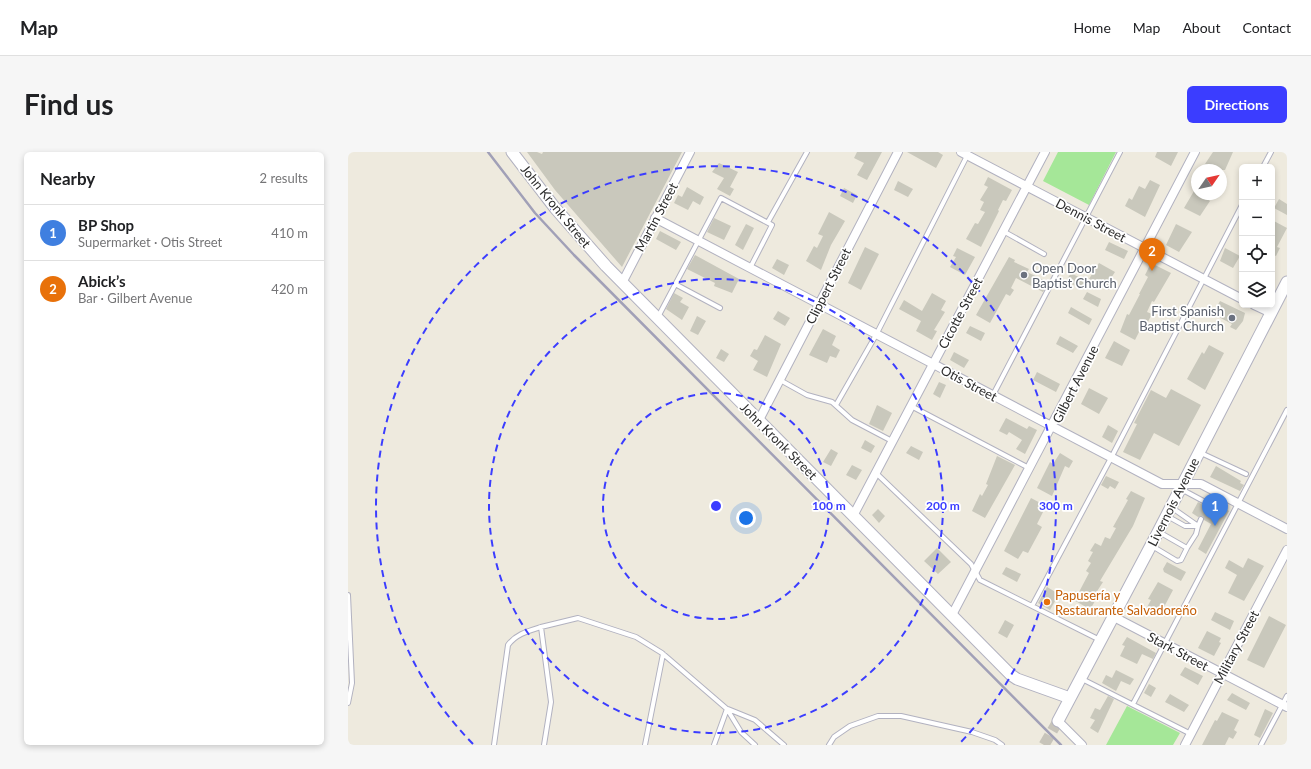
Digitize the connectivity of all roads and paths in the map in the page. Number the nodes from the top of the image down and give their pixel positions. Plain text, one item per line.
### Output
1 (512, 152) edge
2 (690, 152) edge
3 (807, 152) edge
4 (898, 152) edge
5 (1044, 152) edge
6 (1120, 152) edge
7 (1195, 152) edge
8 (1271, 152) edge
9 (966, 153) edge
10 (1264, 164) edge
11 (1027, 186) junction
12 (1239, 211) edge
13 (655, 218) junction
14 (1087, 218) junction
15 (768, 222) junction
16 (1003, 231) junction
17 (698, 240) junction
18 (1145, 248) junction
19 (1044, 254) dead end
20 (750, 268) junction
21 (1202, 279) junction
22 (1287, 282) edge
23 (622, 283) junction
24 (675, 284) junction
25 (1239, 298) edge
26 (818, 303) junction
27 (720, 308) dead end
28 (1260, 308) edge
29 (1271, 313) junction
30 (657, 319) junction
31 (876, 334) junction
32 (933, 364) junction
33 (779, 380) junction
34 (993, 396) junction
35 (836, 405) junction
36 (911, 406) junction
37 (1287, 410) edge
38 (759, 420) junction
39 (1052, 427) junction
40 (892, 440) junction
41 (1198, 452) junction
42 (1111, 458) junction
43 (1030, 468) junction
44 (875, 473) junction
45 (1246, 474) dead end
46 (1181, 486) junction
47 (1216, 492) junction
48 (1238, 504) junction
49 (1168, 511) junction
50 (853, 516) junction
51 (1202, 519) dead end
52 (1198, 526) junction
53 (1287, 529) edge
54 (1158, 532) junction
55 (1151, 545) junction
56 (1187, 548) junction
57 (1287, 550) edge
58 (976, 572) junction
59 (348, 595) edge
60 (1032, 606) junction
61 (952, 615) junction
62 (1112, 616) junction
63 (540, 626) junction
64 (1100, 640) junction
65 (1165, 644) junction
66 (663, 654) junction
67 (1222, 674) junction
68 (1080, 678) junction
69 (1287, 696) edge
70 (1070, 698) junction
71 (348, 703) edge
72 (1133, 704) junction
73 (1285, 706) edge
74 (728, 709) junction
75 (1058, 721) joint
76 (1191, 734) junction
77 (494, 745) edge
78 (544, 745) edge
79 (645, 745) edge
80 (714, 745) edge
81 (755, 745) edge
82 (784, 745) edge
83 (829, 745) edge
84 (1002, 745) edge
85 (1082, 745) edge
86 (1185, 745) edge
87 (1261, 745) edge

1 - 23 street, John Kronk Street
2 - 13 street, Martin Street
3 - 15 lane
4 - 26 street, Clippert Street
5 - 11 street, Cicotte Street
6 - 14 lane
7 - 18 street, Gilbert Avenue
8 - 10 lane
9 - 11 street, Dennis Street
9 - 31 lane
11 - 14 street, Dennis Street
11 - 16 street, Cicotte Street
12 - 21 lane
13 - 17 street, Otis Street
13 - 23 street, Martin Street
14 - 18 street, Dennis Street
14 - 34 lane
15 - 17 lane
15 - 20 lane
16 - 19 lane
16 - 32 street, Cicotte Street
17 - 20 street, Otis Street
17 - 24 lane
18 - 21 street, Dennis Street
18 - 39 street, Gilbert Avenue
20 - 26 street, Otis Street
21 - 25 street, Dennis Street
21 - 42 lane
22 - 29 street, Livernois Avenue
23 - 30 street, John Kronk Street
24 - 27 lane
24 - 30 lane
26 - 31 street, Otis Street
26 - 33 street, Clippert Street
28 - 29 street
29 - 41 street, Livernois Avenue
30 - 38 street, John Kronk Street
31 - 32 street, Otis Street
31 - 35 lane
32 - 34 street, Otis Street
32 - 36 street, Cicotte Street
33 - 35 lane
33 - 38 street, Clippert Street
34 - 39 street, Otis Street
35 - 40 lane
36 - 40 street, Cicotte Street
36 - 43 lane
37 - 48 lane
38 - 50 street, John Kronk Street
39 - 42 street, Otis Street
39 - 43 street, Gilbert Avenue
40 - 44 street, Cicotte Street
41 - 45 lane
41 - 46 street, Livernois Avenue
42 - 46 street, Otis Street
42 - 60 lane
43 - 58 street, Gilbert Avenue
44 - 50 street, Cicotte Street
44 - 58 lane
46 - 47 street, Otis Street
46 - 47 lane
46 - 49 street, Livernois Avenue
47 - 48 street, Otis Street
48 - 53 street, Otis Street
48 - 65 lane
49 - 52 lane
49 - 52 lane
49 - 54 street, Livernois Avenue
50 - 61 street, John Kronk Street
51 - 52 lane
52 - 56 lane
54 - 55 street, Livernois Avenue
54 - 56 lane
55 - 56 lane
55 - 62 street, Livernois Avenue
57 - 67 street, Military Street
58 - 60 lane
58 - 61 street, Gilbert Avenue
59 - 71 lane
60 - 64 lane
61 - 70 street, John Kronk Street
62 - 64 street, Livernois Avenue
62 - 65 street, Stark Street
63 - 66 lane
63 - 77 lane
63 - 78 lane
64 - 68 street, Livernois Avenue
65 - 67 street, Stark Street
65 - 72 lane
66 - 74 lane
66 - 79 lane
67 - 73 street, Stark Street
67 - 76 street, Military Street
68 - 70 street, Livernois Avenue
68 - 72 lane
69 - 73 lane
70 - 75 street, Livernois Avenue
72 - 76 lane
73 - 87 lane
74 - 80 lane
74 - 81 lane
74 - 82 lane
75 - 85 street
76 - 86 street, Military Street
83 - 84 lane

